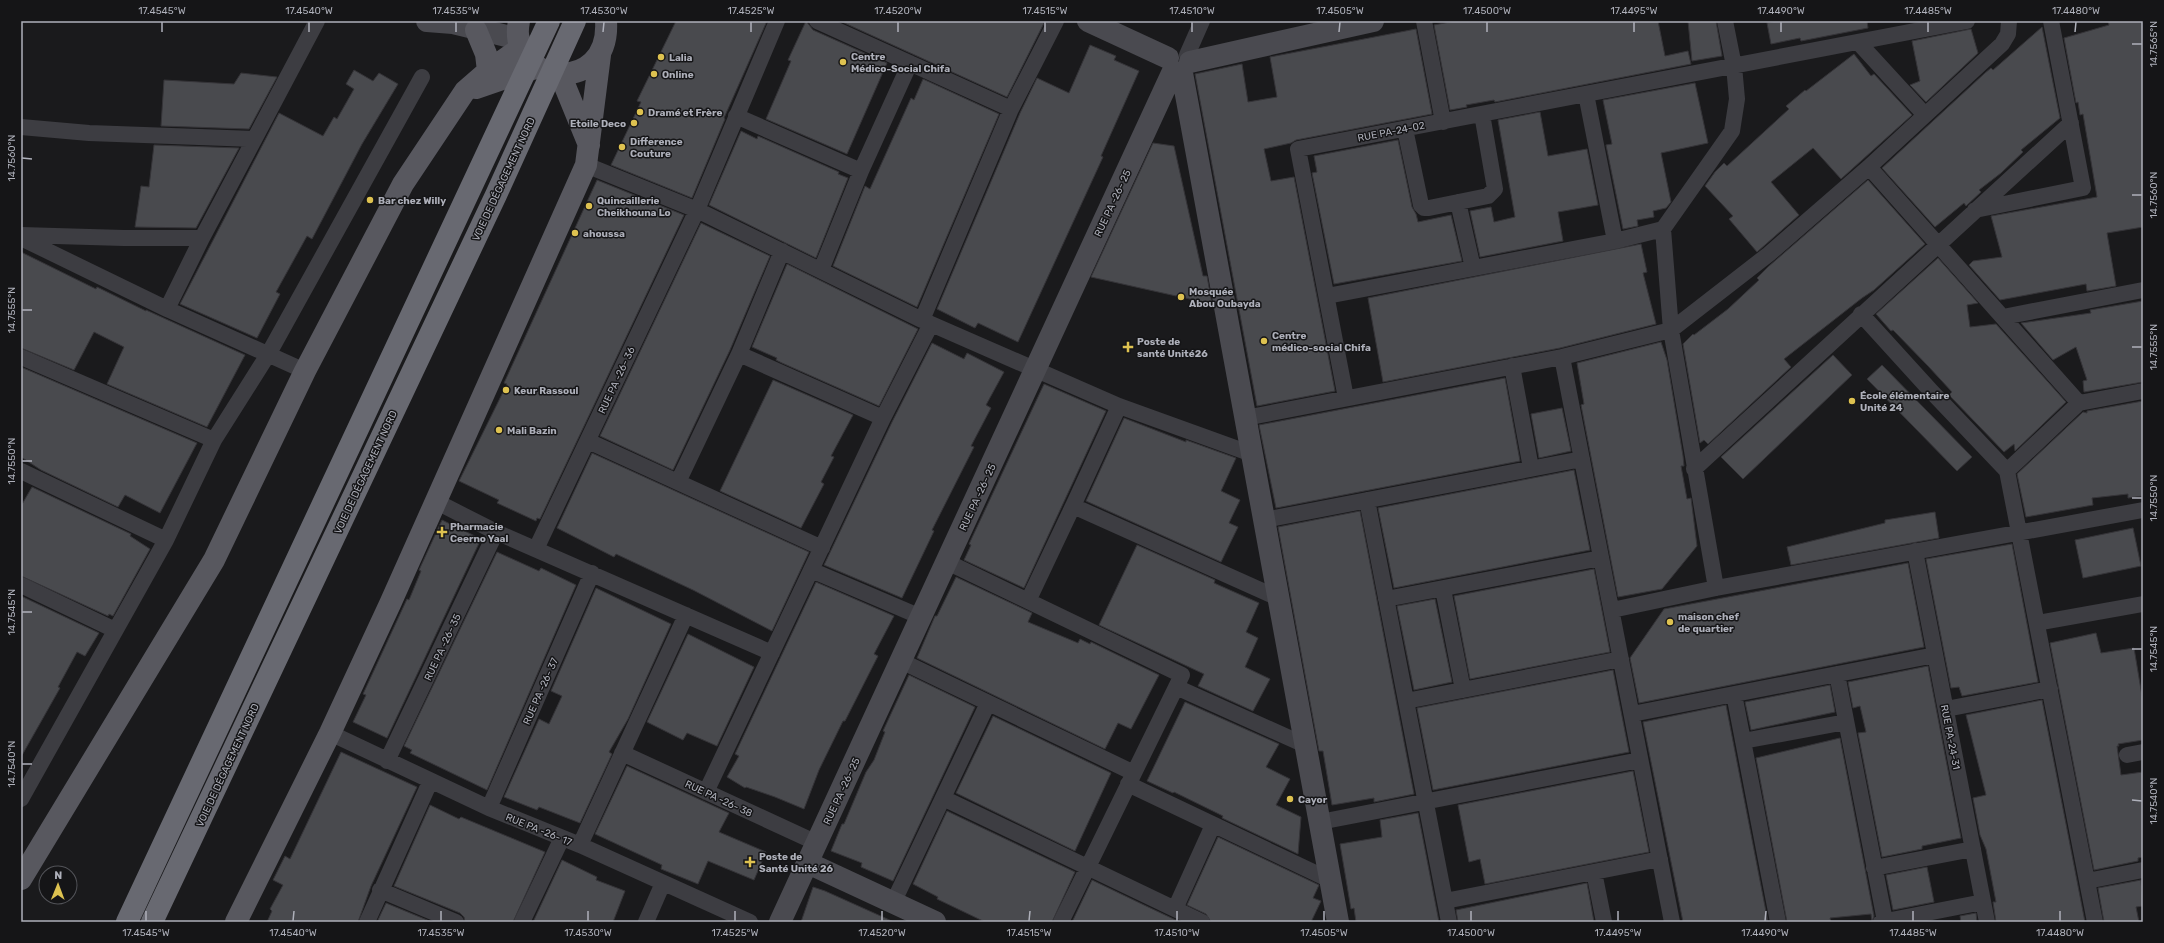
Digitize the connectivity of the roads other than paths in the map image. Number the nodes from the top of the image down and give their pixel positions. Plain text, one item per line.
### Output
1 (316, 21) edge
2 (427, 21) edge
3 (548, 21) edge
4 (575, 21) edge
5 (777, 21) edge
6 (817, 21) edge
7 (1056, 21) edge
8 (1088, 21) edge
9 (1202, 21) edge
10 (1373, 21) edge
11 (1424, 21) edge
12 (1725, 21) edge
13 (1967, 21) edge
14 (2008, 21) edge
15 (2051, 21) edge
16 (464, 25) edge
17 (610, 25) edge
18 (520, 36) edge
19 (1858, 42) junction
20 (600, 54) junction
21 (910, 63) junction
22 (1180, 64) junction
23 (1734, 66) junction
24 (538, 67) junction
25 (488, 71) junction
26 (560, 74) junction
27 (422, 77) dead end
28 (465, 91) junction
29 (1586, 94) junction
30 (1011, 109) junction
31 (1482, 114) junction
32 (736, 116) junction
33 (1925, 116) junction
34 (1444, 122) junction
35 (2071, 123) junction
36 (21, 127) edge
37 (1405, 129) junction
38 (254, 139) junction
39 (588, 155) junction
40 (1869, 167) junction
41 (861, 171) junction
42 (1458, 202) junction
43 (696, 210) junction
44 (1975, 210) junction
45 (1663, 230) junction
46 (21, 234) edge
47 (21, 238) edge
48 (202, 238) junction
49 (1615, 241) junction
50 (1939, 244) junction
51 (782, 251) junction
52 (1473, 268) junction
53 (821, 270) junction
54 (2143, 290) edge
55 (1326, 296) junction
56 (167, 309) junction
57 (1861, 314) junction
58 (2003, 317) junction
59 (927, 322) junction
60 (1671, 330) junction
61 (269, 353) junction
62 (739, 354) junction
63 (21, 357) edge
64 (1562, 357) junction
65 (1512, 366) junction
66 (1035, 370) junction
67 (305, 371) junction
68 (2143, 391) edge
69 (1346, 398) junction
70 (2080, 403) junction
71 (1118, 406) junction
72 (883, 418) junction
73 (1245, 418) junction
74 (214, 440) junction
75 (588, 441) junction
76 (1252, 454) junction
77 (1582, 459) junction
78 (1531, 468) junction
79 (1694, 469) junction
80 (2007, 471) junction
81 (22, 474) edge
82 (678, 482) junction
83 (1367, 500) junction
84 (437, 502) junction
85 (1073, 506) junction
86 (2143, 510) edge
87 (1264, 520) junction
88 (496, 532) junction
89 (2019, 532) junction
90 (166, 540) junction
91 (822, 548) junction
92 (536, 549) junction
93 (1915, 551) junction
94 (1601, 558) junction
95 (946, 562) junction
96 (811, 570) junction
97 (592, 573) junction
98 (21, 585) edge
99 (1716, 588) junction
100 (1443, 589) junction
101 (1278, 598) junction
102 (1386, 600) junction
103 (1028, 601) junction
104 (2143, 604) edge
105 (1612, 610) junction
106 (686, 615) junction
107 (921, 617) junction
108 (2037, 623) junction
109 (114, 630) junction
110 (772, 653) junction
111 (1935, 655) junction
112 (1621, 659) junction
113 (901, 661) junction
114 (1837, 674) junction
115 (1176, 687) junction
116 (2050, 689) junction
117 (1463, 690) junction
118 (1734, 694) junction
119 (1406, 701) junction
120 (988, 703) junction
121 (1946, 709) junction
122 (1632, 714) junction
123 (1846, 722) junction
124 (330, 733) junction
125 (1743, 741) junction
126 (1305, 745) junction
127 (2143, 752) edge
128 (622, 753) junction
129 (2127, 755) dead end
130 (1640, 760) junction
131 (387, 761) junction
132 (1131, 779) junction
133 (430, 782) junction
134 (706, 792) junction
135 (943, 798) junction
136 (21, 799) edge
137 (1425, 801) junction
138 (489, 808) junction
139 (1320, 822) junction
140 (1213, 825) junction
141 (562, 838) junction
142 (817, 843) junction
143 (580, 845) junction
144 (1973, 849) junction
145 (1660, 859) junction
146 (808, 863) junction
147 (1088, 868) junction
148 (1874, 868) junction
149 (2143, 870) edge
150 (1594, 872) junction
151 (21, 879) edge
152 (1330, 880) junction
153 (2087, 881) junction
154 (663, 883) junction
155 (380, 890) junction
156 (1445, 901) junction
157 (1983, 902) junction
158 (893, 903) junction
159 (1175, 909) junction
160 (127, 922) edge
161 (152, 922) edge
162 (236, 922) edge
163 (367, 922) edge
164 (456, 922) edge
165 (522, 922) edge
166 (646, 922) edge
167 (750, 922) edge
168 (780, 922) edge
169 (934, 922) edge
170 (1061, 922) edge
171 (1202, 922) edge
172 (1338, 922) edge
173 (1449, 922) edge
174 (1604, 922) edge
175 (1672, 922) edge
176 (1778, 922) edge
177 (1883, 922) edge
178 (1987, 922) edge
179 (2095, 922) edge

1 - 38 street
2 - 16 street
3 - 160 highway, bridge
4 - 161 highway, VOIE DE DÉGAGEMENT NORD, bridge
5 - 32 street, RUE PA -26- 36
6 - 21 street
7 - 30 street
8 - 22 street
9 - 22 street
10 - 22 street
11 - 34 street
12 - 23 street
13 - 19 street, RUE PA-24-02
14 - 33 street
15 - 35 street
16 - 18 street
16 - 25 main road
17 - 20 main road
18 - 24 main road
18 - 25 main road
19 - 23 street, RUE PA-24-02
19 - 33 street
20 - 26 main road
20 - 39 main road
21 - 30 street
21 - 41 street
22 - 66 street, RUE PA -26- 25
22 - 73 street
23 - 29 street, RUE PA-24-02
23 - 45 street
24 - 26 main road
24 - 28 main road
25 - 28 main road
26 - 39 main road
27 - 61 street
28 - 67 main road
29 - 31 street, RUE PA-24-02
29 - 49 street
30 - 59 street
31 - 34 street, RUE PA-24-02
31 - 42 street
32 - 41 street
32 - 43 street, RUE PA -26- 36
33 - 40 street
34 - 37 street, RUE PA-24-02
35 - 44 street
35 - 44 street
36 - 38 street
37 - 42 street
37 - 55 street, RUE PA-24-02
38 - 48 street
39 - 43 street
39 - 84 main road
40 - 50 street
40 - 60 street
41 - 53 street
42 - 52 street
43 - 51 street
43 - 75 street, RUE PA -26- 36
44 - 50 street
45 - 49 street
45 - 60 street
46 - 48 street
47 - 56 street
48 - 56 street
49 - 52 street
50 - 57 street
50 - 58 street
51 - 53 street
51 - 62 street
52 - 55 street
53 - 59 street
54 - 58 street
55 - 69 street, RUE PA-24-02
56 - 61 street
57 - 79 street
57 - 80 street
58 - 70 street
59 - 66 street
59 - 72 street
60 - 64 street
60 - 79 street
61 - 67 street
61 - 74 street
62 - 72 street
62 - 82 street
63 - 74 street
64 - 65 street
64 - 77 street
65 - 69 street
65 - 78 street
66 - 71 street
66 - 95 street, RUE PA -26- 25
67 - 151 main road
68 - 70 street
69 - 73 street
70 - 80 street
71 - 76 street
71 - 85 street
72 - 91 street
73 - 76 street
74 - 90 street
75 - 82 street
75 - 92 street, RUE PA -26- 36
76 - 87 street
77 - 78 street
77 - 94 street
78 - 83 street
79 - 99 street
80 - 89 street
81 - 90 street
82 - 91 street
83 - 87 street
83 - 102 street
84 - 88 street
84 - 124 main road
85 - 101 street
85 - 103 street
86 - 89 street
87 - 101 street
88 - 92 street
88 - 131 street, RUE PA -26- 35
89 - 93 street
89 - 108 street
90 - 109 street
91 - 96 street
92 - 97 street
93 - 99 street
93 - 111 street, RUE PA-24-31
94 - 100 street
94 - 105 street
95 - 103 street
95 - 107 street, RUE PA -26- 25
96 - 107 street
96 - 110 street
97 - 106 street
97 - 138 street, RUE PA -26- 37
98 - 109 street
99 - 105 street
100 - 102 street
100 - 117 street
101 - 126 street
102 - 119 street
103 - 115 street
104 - 108 street
105 - 112 street
106 - 110 street
106 - 128 street
107 - 113 street, RUE PA -26- 25
108 - 116 street
109 - 136 street
110 - 134 street
111 - 114 street
111 - 121 street, RUE PA-24-31
112 - 117 street
112 - 122 street
113 - 120 street
113 - 142 street, RUE PA -26- 25
114 - 118 street
114 - 123 street
115 - 126 street
115 - 132 street
116 - 121 street
116 - 153 street
117 - 119 street
118 - 122 street
118 - 125 street
119 - 137 street
120 - 132 street
120 - 135 street
121 - 144 street, RUE PA-24-31
122 - 130 street
123 - 125 street
123 - 148 street
124 - 131 street, RUE PA -26- 17
124 - 162 main road
125 - 176 street
126 - 139 street
127 - 129 street
128 - 134 street, RUE PA -26- 38
128 - 143 street
130 - 137 street
130 - 145 street
131 - 133 street, RUE PA -26- 17
132 - 140 street
132 - 147 street
133 - 138 street, RUE PA -26- 17
133 - 155 street
134 - 142 street, RUE PA -26- 38
135 - 147 street
135 - 158 street
137 - 139 street
137 - 156 street
138 - 141 street, RUE PA -26- 17
139 - 152 street
140 - 152 street
140 - 159 street
141 - 143 street, RUE PA -26- 17
141 - 165 street
142 - 146 street, RUE PA -26- 25
143 - 154 street, RUE PA -26- 17
144 - 148 street
144 - 157 street, RUE PA-24-31
145 - 150 street
145 - 175 street
146 - 158 street
146 - 168 street, RUE PA -26- 25
147 - 159 street
147 - 170 street
148 - 177 street
149 - 153 street
150 - 156 street
150 - 174 street
152 - 172 street
153 - 179 street
154 - 166 street
154 - 167 street, RUE PA -26- 17
155 - 163 street
155 - 164 street
156 - 173 street
157 - 177 street
157 - 178 street, RUE PA-24-31
158 - 169 street
159 - 171 street

